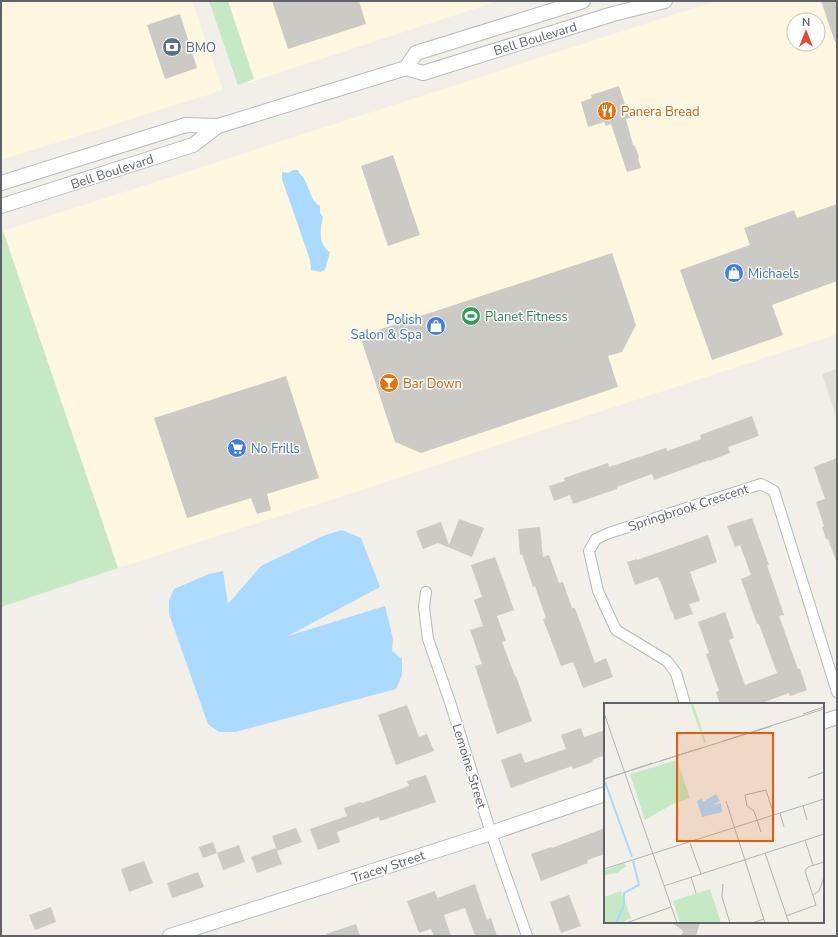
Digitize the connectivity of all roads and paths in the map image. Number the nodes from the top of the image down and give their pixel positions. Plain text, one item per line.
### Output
1 (583, 1) edge
2 (665, 1) edge
3 (406, 68) junction
4 (218, 126) junction
5 (1, 183) edge
6 (1, 206) edge
7 (426, 592) dead end
8 (837, 692) edge
9 (685, 703) edge
10 (837, 717) edge
11 (824, 722) edge
12 (604, 794) edge
13 (490, 833) junction
14 (170, 936) edge
15 (527, 936) edge

1 - 3 main road, Bell Boulevard
2 - 3 main road, Bell Boulevard
3 - 4 main road, Bell Boulevard
4 - 5 main road, Bell Boulevard
4 - 6 main road, Bell Boulevard
7 - 13 street, Lemoine Street
8 - 9 street, Springbrook Crescent
10 - 11 main road
12 - 13 main road, Tracey Street
13 - 14 main road, Tracey Street
13 - 15 street, Lemoine Street

